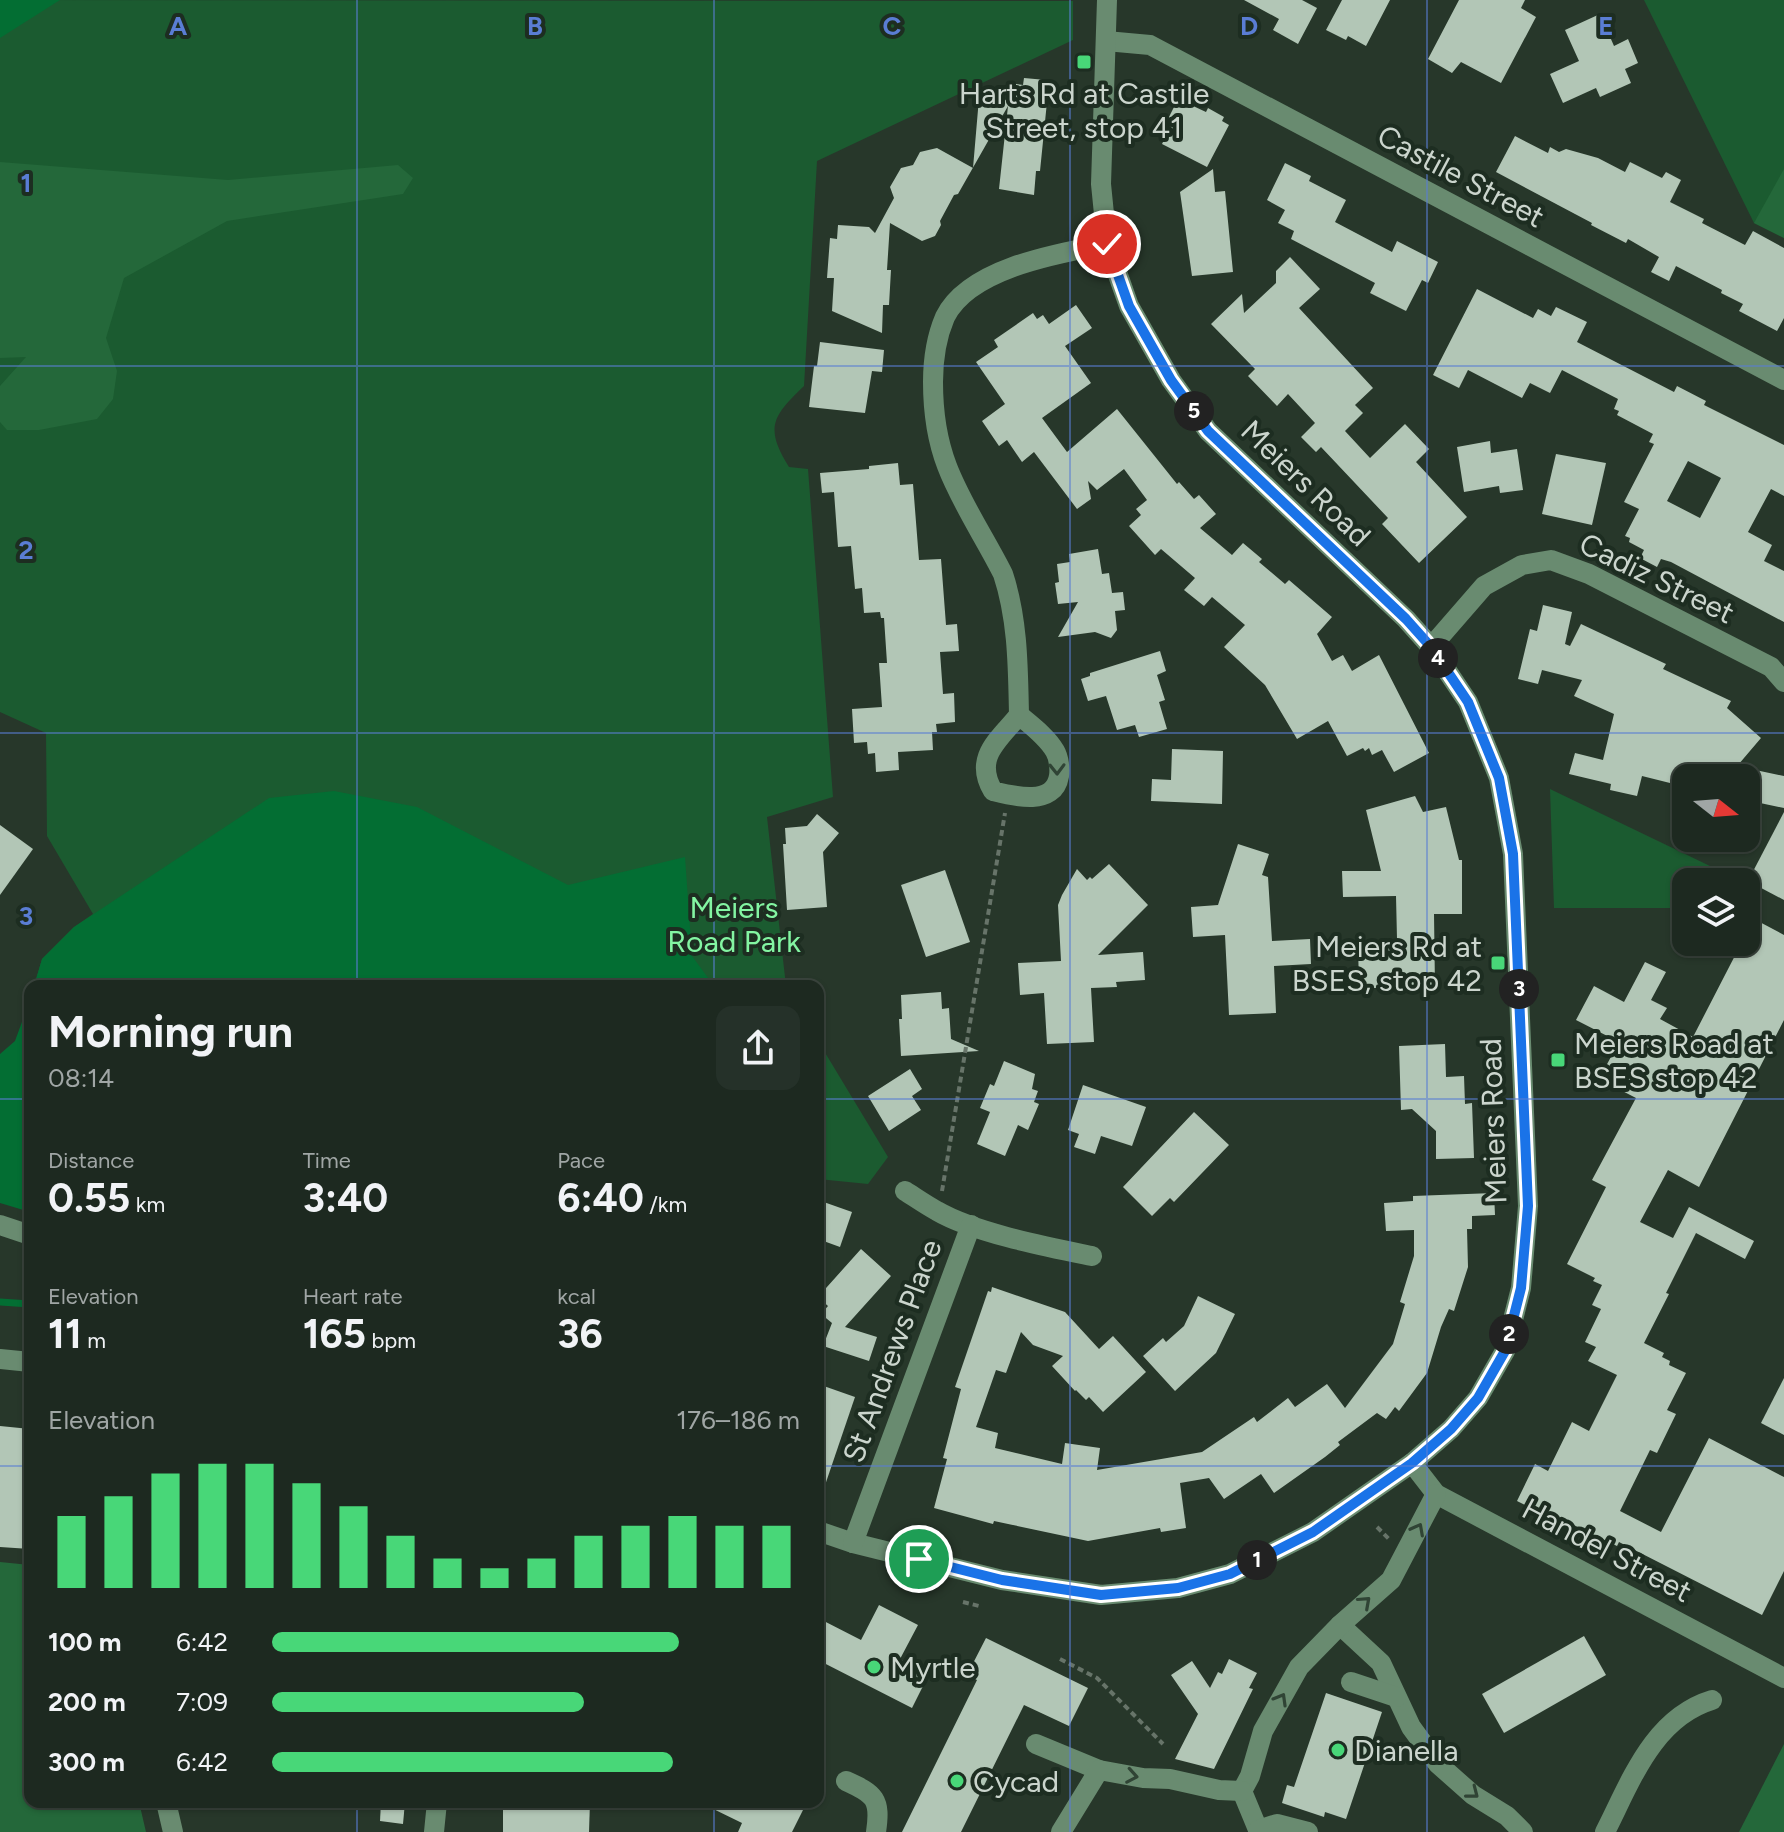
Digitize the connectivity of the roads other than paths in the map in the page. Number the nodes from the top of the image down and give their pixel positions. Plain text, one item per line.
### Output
1 (1107, 0) edge
2 (1106, 41) junction
3 (1107, 244) junction
4 (1784, 380) edge
5 (1431, 647) junction
6 (1784, 682) edge
7 (1019, 715) dead end
8 (905, 1191) dead end
9 (0, 1225) edge
10 (971, 1225) junction
11 (24, 1233) edge
12 (1092, 1256) dead end
13 (0, 1359) edge
14 (24, 1361) edge
15 (1412, 1463) junction
16 (1436, 1494) junction
17 (824, 1533) edge
18 (853, 1543) junction
19 (1340, 1625) junction
20 (1784, 1678) edge
21 (1351, 1682) dead end
22 (1396, 1697) junction
23 (1712, 1700) dead end
24 (1036, 1744) dead end
25 (1099, 1770) junction
26 (846, 1781) dead end
27 (1242, 1791) junction
28 (167, 1808) edge
29 (436, 1808) edge
30 (1258, 1831) edge
31 (173, 1832) edge
32 (434, 1832) edge
33 (876, 1832) edge
34 (1061, 1832) edge
35 (1308, 1832) edge
36 (1523, 1832) edge
37 (1605, 1832) edge

1 - 2 street, Meiers Road
2 - 3 street, Meiers Road
2 - 4 street, Castile Street
3 - 5 street, Meiers Road
3 - 7 street
5 - 6 street, Cadiz Street
5 - 15 street, Meiers Road
8 - 10 street, St Andrews Place
9 - 11 street
10 - 12 street, St Andrews Place
10 - 18 street, St Andrews Place
13 - 14 street
15 - 16 street, Handel Street
15 - 18 street, Meiers Road
19 -> 16 street
16 - 20 street, Handel Street
17 - 18 street, Meiers Road
19 - 22 street
27 -> 19 street
21 - 22 street
22 -> 36 street
23 - 37 street
24 - 25 street
25 -> 27 street
25 - 34 street
26 - 33 street
27 - 30 street
28 - 31 street
29 - 32 street
30 - 35 street

